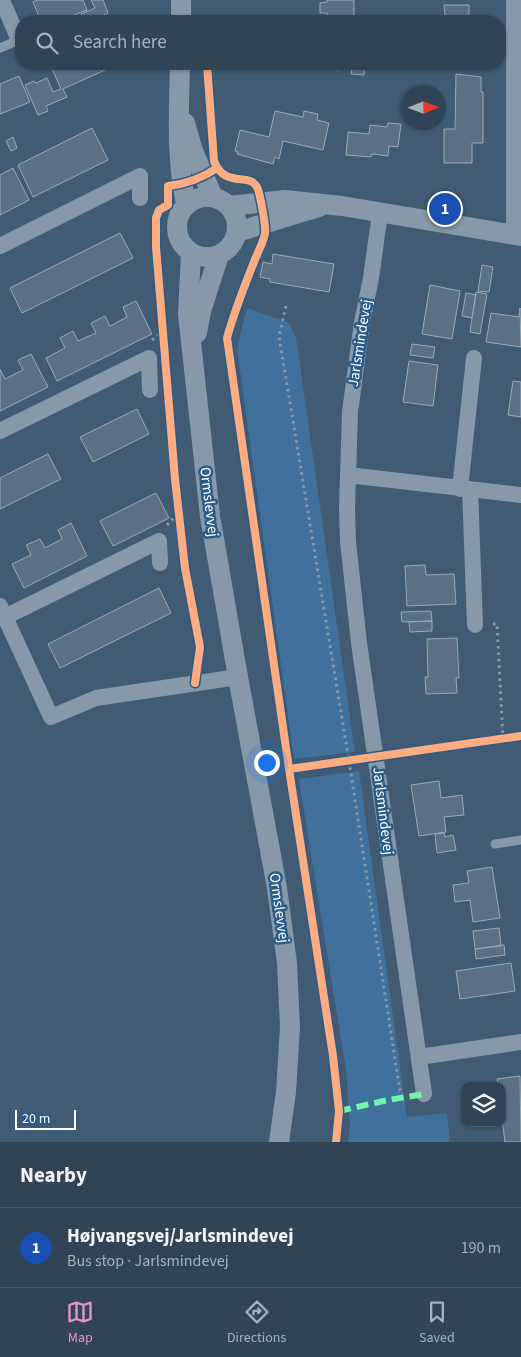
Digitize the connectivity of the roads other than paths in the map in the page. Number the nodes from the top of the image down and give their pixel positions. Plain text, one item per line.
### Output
1 (2, 0) edge
2 (181, 0) edge
3 (514, 0) edge
4 (181, 15) edge
5 (15, 31) edge
6 (15, 42) edge
7 (0, 48) edge
8 (180, 70) edge
9 (518, 83) edge
10 (180, 104) junction
11 (140, 198) dead end
12 (221, 202) junction
13 (186, 204) junction
14 (326, 205) junction
15 (380, 213) junction
16 (237, 232) junction
17 (518, 236) edge
18 (0, 246) edge
19 (191, 253) junction
20 (219, 255) junction
21 (194, 355) junction
22 (474, 358) dead end
23 (150, 390) dead end
24 (0, 431) edge
25 (348, 475) junction
26 (465, 489) junction
27 (521, 495) edge
28 (160, 564) dead end
29 (2, 612) edge
30 (475, 625) road end
31 (238, 678) junction
32 (521, 840) edge
33 (495, 844) dead end
34 (521, 1042) edge
35 (419, 1057) junction
36 (424, 1094) dead end
37 (280, 1142) edge

1 - 5 street
2 - 4 street
3 - 9 street
6 - 7 lane
8 - 10 street
9 - 17 street
10 - 12 street
10 - 13 street
11 - 18 street
12 - 13 street
12 - 14 street
12 - 16 street
13 - 19 street
14 - 15 street
14 - 16 street
15 - 17 street
15 - 25 street, Jarlsmindevej
16 - 20 street
19 - 20 street
19 - 21 street, Ormslevvej
20 - 21 street, Ormslevvej
21 - 31 street, Ormslevvej
22 - 26 street
23 - 24 street
25 - 26 street
25 - 35 street, Jarlsmindevej
26 - 27 street
26 - 30 street
28 - 29 street
29 - 31 street
31 - 37 street, Ormslevvej
32 - 33 lane
34 - 35 street
35 - 36 street, Jarlsmindevej

